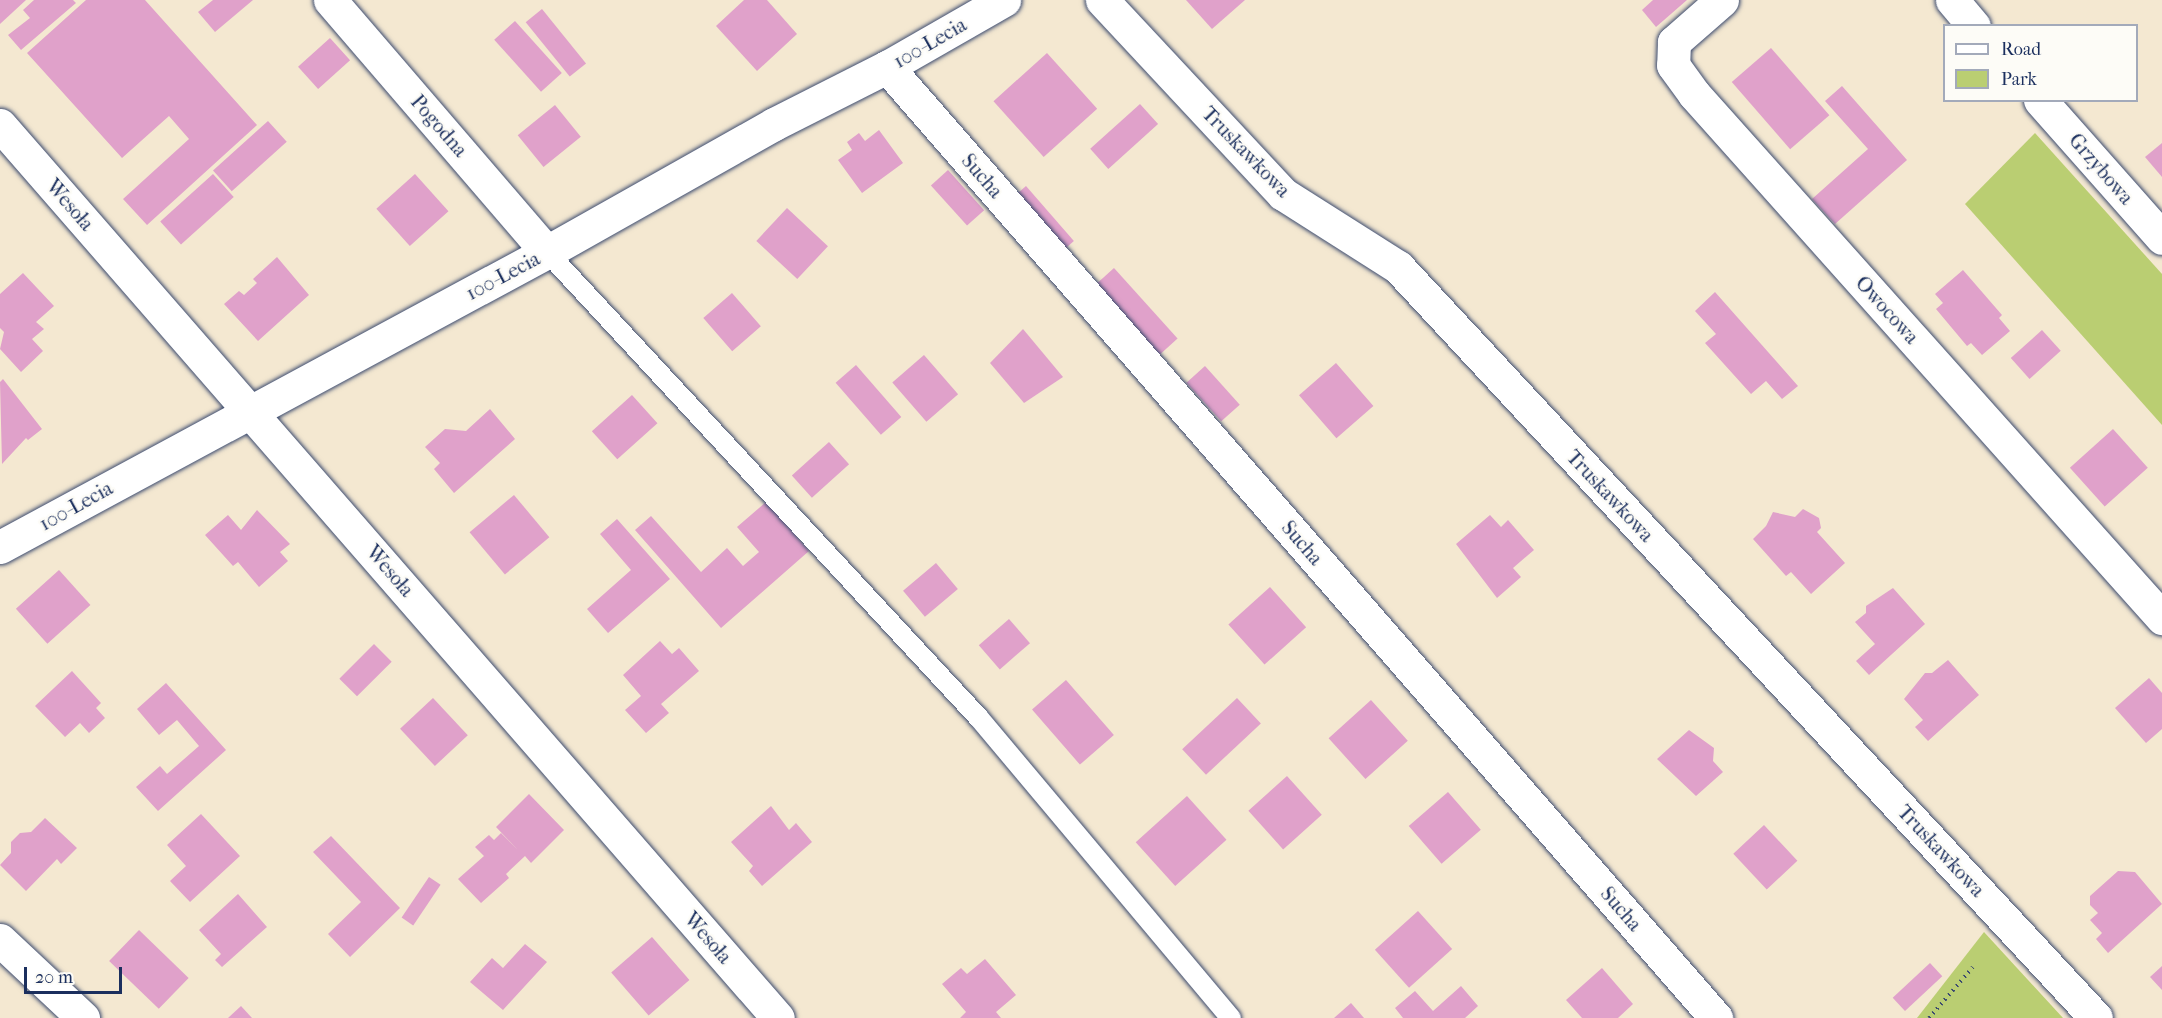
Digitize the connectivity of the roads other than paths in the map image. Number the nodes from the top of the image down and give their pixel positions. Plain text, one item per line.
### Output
1 (330, 0) edge
2 (1004, 0) edge
3 (1102, 0) edge
4 (1722, 0) edge
5 (1952, 0) edge
6 (1972, 24) edge
7 (887, 68) junction
8 (2042, 102) edge
9 (0, 125) edge
10 (2162, 238) edge
11 (547, 252) junction
12 (251, 411) junction
13 (0, 547) edge
14 (2162, 618) edge
15 (0, 939) edge
16 (82, 1018) edge
17 (778, 1018) edge
18 (1231, 1018) edge
19 (1716, 1018) edge
20 (2096, 1018) edge

1 - 11 street, Pogodna
2 - 7 street, 100-Lecia
3 - 20 street, Truskawkowa
4 - 14 street, Owocowa
5 - 6 street
7 - 11 street, 100-Lecia
7 - 19 street, Sucha
8 - 10 street, Grzybowa
9 - 12 street, Wesoła
11 - 12 street, 100-Lecia
11 - 18 lane
12 - 13 street, 100-Lecia
12 - 17 street, Wesoła
15 - 16 street

